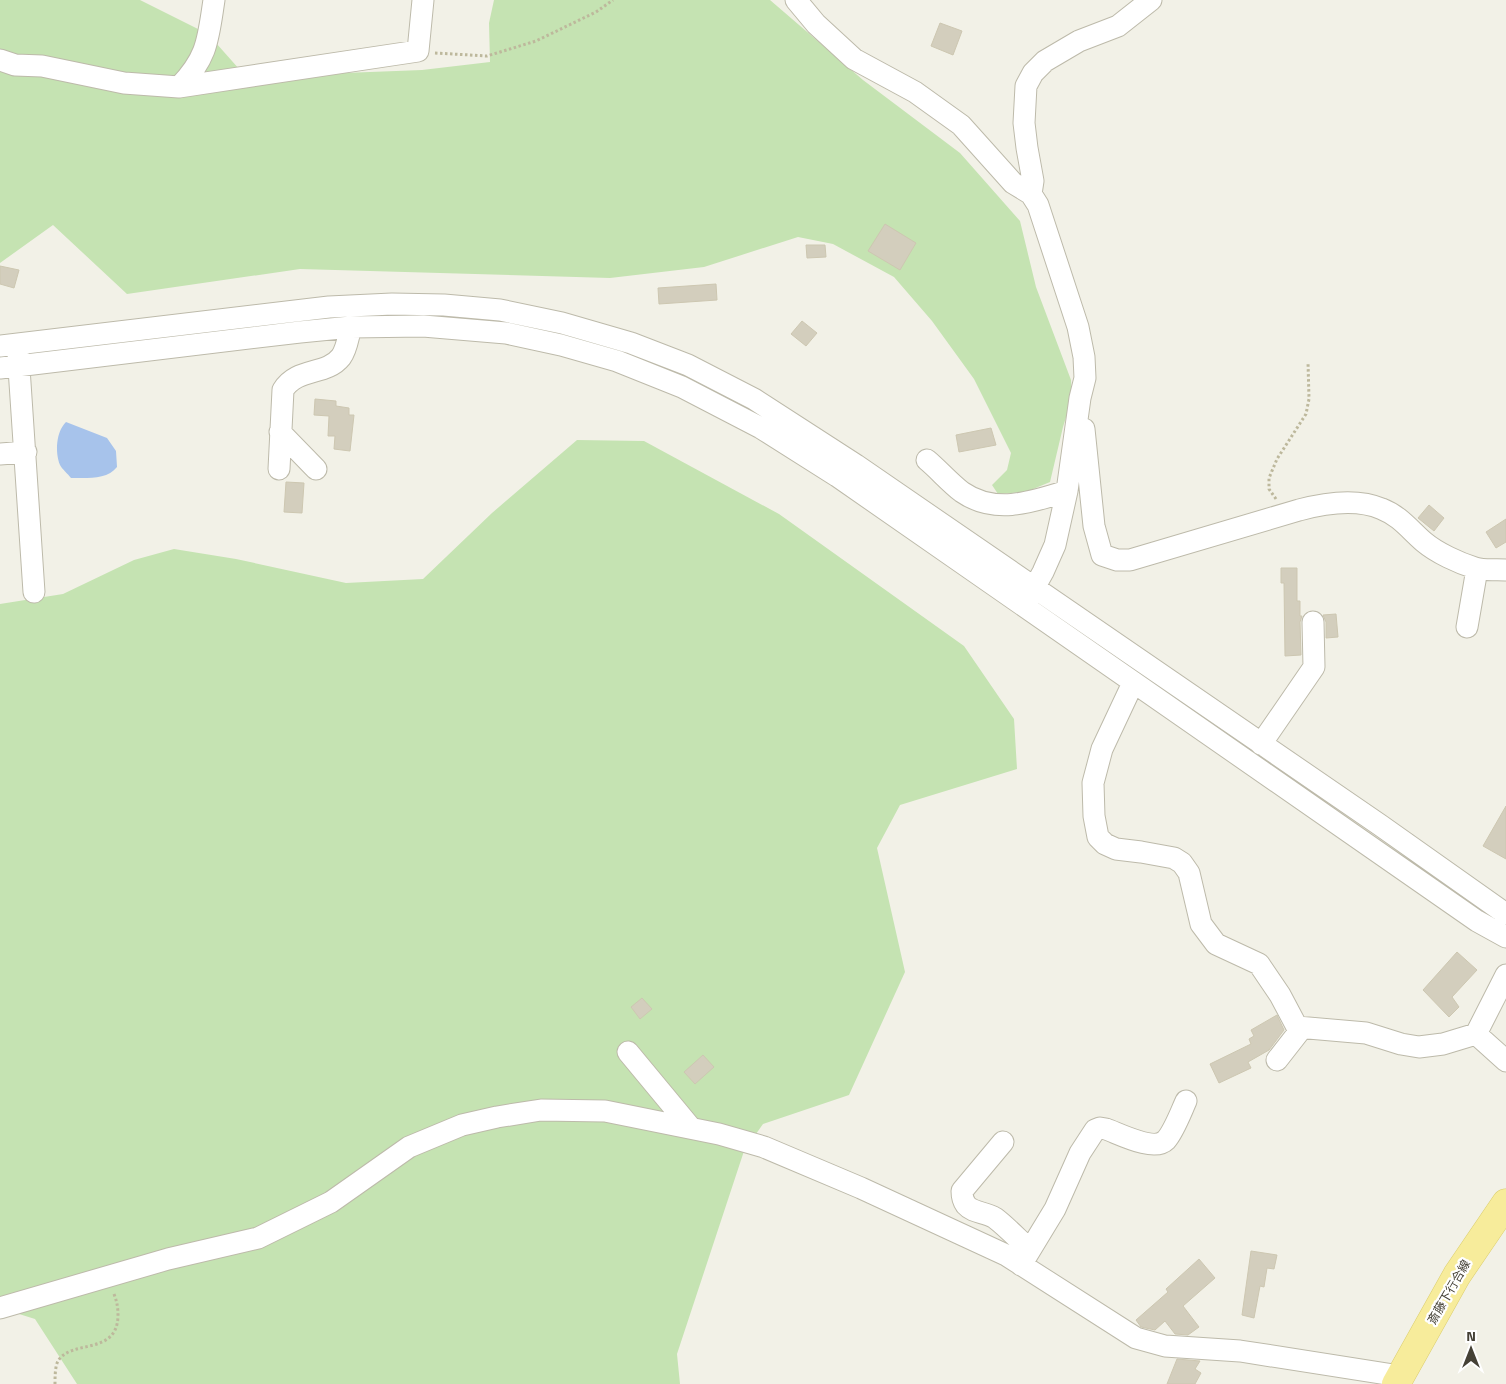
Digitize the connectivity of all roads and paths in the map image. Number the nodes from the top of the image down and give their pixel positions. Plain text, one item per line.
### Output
1 (214, 0) edge
2 (423, 0) edge
3 (614, 0) edge
4 (796, 0) edge
5 (1141, 3) edge
6 (418, 51) junction
7 (0, 60) edge
8 (179, 87) junction
9 (1031, 194) junction
10 (351, 327) junction
11 (8, 345) edge
12 (1308, 362) dead end
13 (10, 367) edge
14 (1078, 416) junction
15 (280, 432) junction
16 (26, 452) junction
17 (0, 454) edge
18 (927, 460) dead end
19 (279, 469) dead end
20 (316, 469) dead end
21 (1067, 491) junction
22 (1299, 510) junction
23 (1477, 569) junction
24 (1506, 570) edge
25 (34, 592) dead end
26 (1029, 597) junction
27 (1313, 622) dead end
28 (1467, 627) dead end
29 (1133, 683) junction
30 (1261, 744) junction
31 (1506, 914) edge
32 (1506, 937) edge
33 (1506, 975) edge
34 (1302, 1028) junction
35 (1476, 1034) junction
36 (628, 1052) dead end
37 (1277, 1060) dead end
38 (1506, 1061) edge
39 (1186, 1101) dead end
40 (691, 1128) junction
41 (1003, 1142) dead end
42 (1506, 1203) edge
43 (1026, 1258) junction
44 (107, 1277) junction
45 (0, 1308) edge
46 (1398, 1380) edge
47 (55, 1384) edge

1 - 8 street
2 - 6 street
3 - 6 path
4 - 9 street
5 - 9 street
6 - 8 street
7 - 8 street
9 - 14 street
10 - 13 street
10 - 15 street
10 - 26 street
11 - 13 street
11 - 26 street
12 - 22 path
13 - 16 street
14 - 21 street
14 - 22 street
15 - 19 street
15 - 20 street
16 - 17 street
16 - 25 street
18 - 21 street
21 - 26 street
22 - 23 street
23 - 24 street
23 - 28 street
26 - 29 street
26 - 30 street
27 - 30 street
29 - 32 street
29 - 34 street
30 - 31 street
33 - 35 street
34 - 35 street
34 - 37 street
35 - 38 street
36 - 40 street
39 - 43 street
40 - 43 street
40 - 44 street
41 - 43 street
42 - 46 main road, 斎藤下行合線
43 - 46 street
44 - 45 street
44 - 47 path

